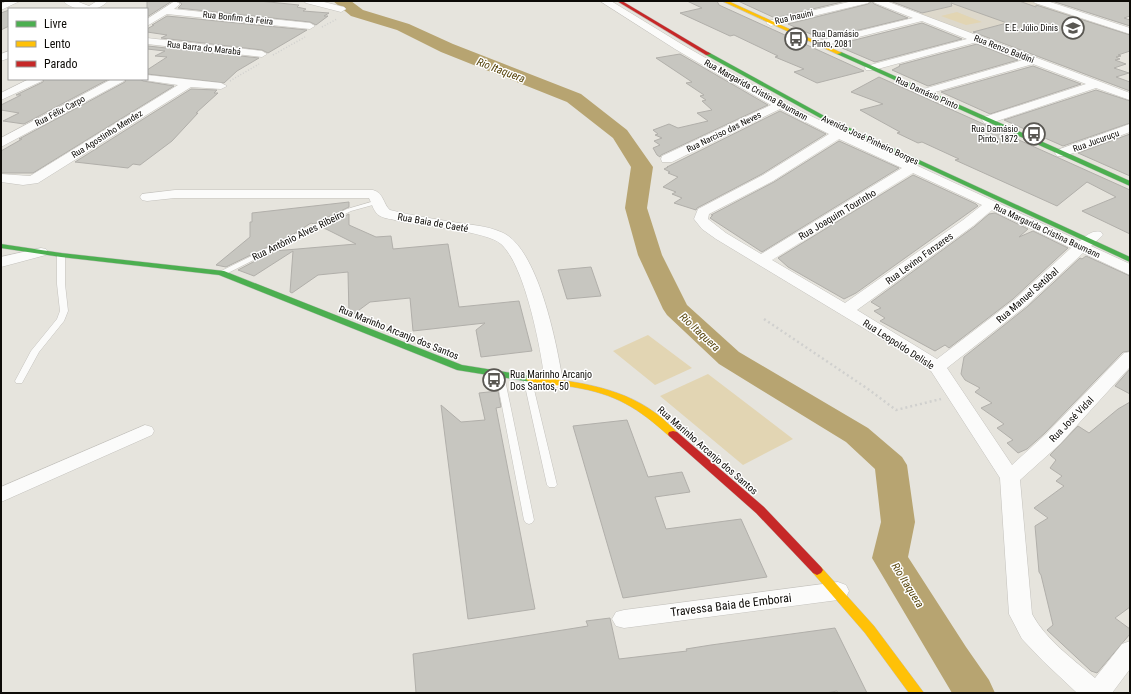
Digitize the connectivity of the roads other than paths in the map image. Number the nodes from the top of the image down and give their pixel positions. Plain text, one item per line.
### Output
1 (15, 1) edge
2 (68, 1) edge
3 (103, 1) edge
4 (180, 1) edge
5 (309, 1) edge
6 (604, 1) edge
7 (619, 1) edge
8 (631, 1) edge
9 (724, 1) edge
10 (864, 1) edge
11 (878, 1) edge
12 (1038, 1) edge
13 (1, 8) edge
14 (86, 8) edge
15 (91, 8) edge
16 (341, 9) road end
17 (166, 11) junction
18 (923, 18) junction
19 (148, 22) edge
20 (771, 23) junction
21 (310, 26) dead end
22 (1130, 31) edge
23 (977, 38) junction
24 (148, 41) edge
25 (819, 44) junction
26 (261, 58) road end
27 (1034, 60) junction
28 (870, 68) junction
29 (148, 78) edge
30 (36, 80) edge
31 (118, 80) edge
32 (189, 83) junction
33 (1097, 84) junction
34 (221, 86) road end
35 (924, 92) junction
36 (1130, 97) edge
37 (1, 98) edge
38 (780, 104) junction
39 (988, 120) junction
40 (1130, 128) edge
41 (838, 134) junction
42 (1, 143) edge
43 (1061, 153) junction
44 (667, 159) dead end
45 (912, 168) junction
46 (1, 178) edge
47 (1130, 184) edge
48 (147, 197) dead end
49 (378, 202) junction
50 (990, 204) junction
51 (1089, 241) junction
52 (1, 246) edge
53 (1130, 251) edge
54 (41, 252) junction
55 (61, 255) junction
56 (761, 260) junction
57 (1130, 260) edge
58 (1, 262) edge
59 (1130, 270) edge
60 (220, 273) junction
61 (846, 310) junction
62 (1130, 357) edge
63 (936, 367) junction
64 (500, 375) junction
65 (527, 377) junction
66 (19, 381) dead end
67 (554, 382) junction
68 (145, 431) dead end
69 (1010, 478) junction
70 (552, 485) dead end
71 (1, 495) edge
72 (529, 520) dead end
73 (838, 591) junction
74 (624, 619) dead end
75 (1130, 651) edge
76 (917, 693) edge
77 (1094, 693) edge
78 (1098, 693) edge

1 - 13 street
2 - 14 street
3 - 15 street
4 - 17 street
5 - 16 street
6 - 38 street, Rua Margarida Cristina Baumann
7 - 51 main road, Avenida José Pinheiro Borges
8 - 51 main road, Avenida José Pinheiro Borges
9 - 20 main road, Rua Damásio Pinto
10 - 20 street, Rua Inauini
11 - 18 street, Rua Renzo Baldini
12 - 22 street
17 - 19 street
17 - 21 street, Rua Bonfim da Feira
18 - 23 street, Rua Renzo Baldini
18 - 25 street
20 - 25 main road, Rua Damásio Pinto
23 - 27 street, Rua Renzo Baldini
23 - 28 street
24 - 26 street, Rua Barra do Marabá
25 - 28 main road, Rua Damásio Pinto
27 - 33 street, Rua Renzo Baldini
27 - 35 street
28 - 35 main road, Rua Damásio Pinto
29 - 32 street
30 - 37 street
31 - 42 street, Rua Félix Carpo
32 - 34 street
32 - 46 street, Rua Agostinho Mendez
33 - 36 street, Rua Renzo Baldini
33 - 39 street
35 - 39 main road, Rua Damásio Pinto
38 - 41 street, Rua Margarida Cristina Baumann
38 - 44 street, Rua Narciso das Neves
39 - 43 main road, Rua Damásio Pinto
40 - 43 street, Rua Jucuruçu
41 - 45 street, Rua Margarida Cristina Baumann
41 - 56 street, Rua Leopoldo Delisle
43 - 47 main road, Rua Damásio Pinto
45 - 50 street, Rua Margarida Cristina Baumann
45 - 56 street, Rua Joaquim Tourinho
48 - 49 street, Rua Baia de Caeté
49 - 60 lane, Rua Antônio Alves Ribeiro
49 - 67 street, Rua Baia de Caeté
50 - 51 street, Rua Margarida Cristina Baumann
50 - 61 street, Rua Levino Fanzeres
51 - 53 main road, Avenida José Pinheiro Borges
51 - 57 main road, Avenida José Pinheiro Borges
51 - 59 street, Rua Margarida Cristina Baumann
51 - 63 street, Rua Manuel Setúbal
52 - 54 main road, Rua Marinho Arcanjo dos Santos
54 - 55 main road, Rua Marinho Arcanjo dos Santos
54 - 58 street
55 - 60 main road, Rua Marinho Arcanjo dos Santos
55 - 66 lane
56 - 61 street, Rua Leopoldo Delisle
60 - 64 main road, Rua Marinho Arcanjo dos Santos
61 - 63 street, Rua Leopoldo Delisle
62 - 69 street, Rua José Vidal
63 - 69 street, Rua Leopoldo Delisle
64 - 65 main road, Rua Marinho Arcanjo dos Santos
64 - 72 lane
65 - 67 main road, Rua Marinho Arcanjo dos Santos
65 - 70 lane
67 - 73 main road, Rua Marinho Arcanjo dos Santos
68 - 71 street
69 - 77 street, Rua Leopoldo Delisle
73 - 74 street, Travessa Baia de Emborai
73 - 76 main road, Rua Marinho Arcanjo dos Santos
75 - 78 street

